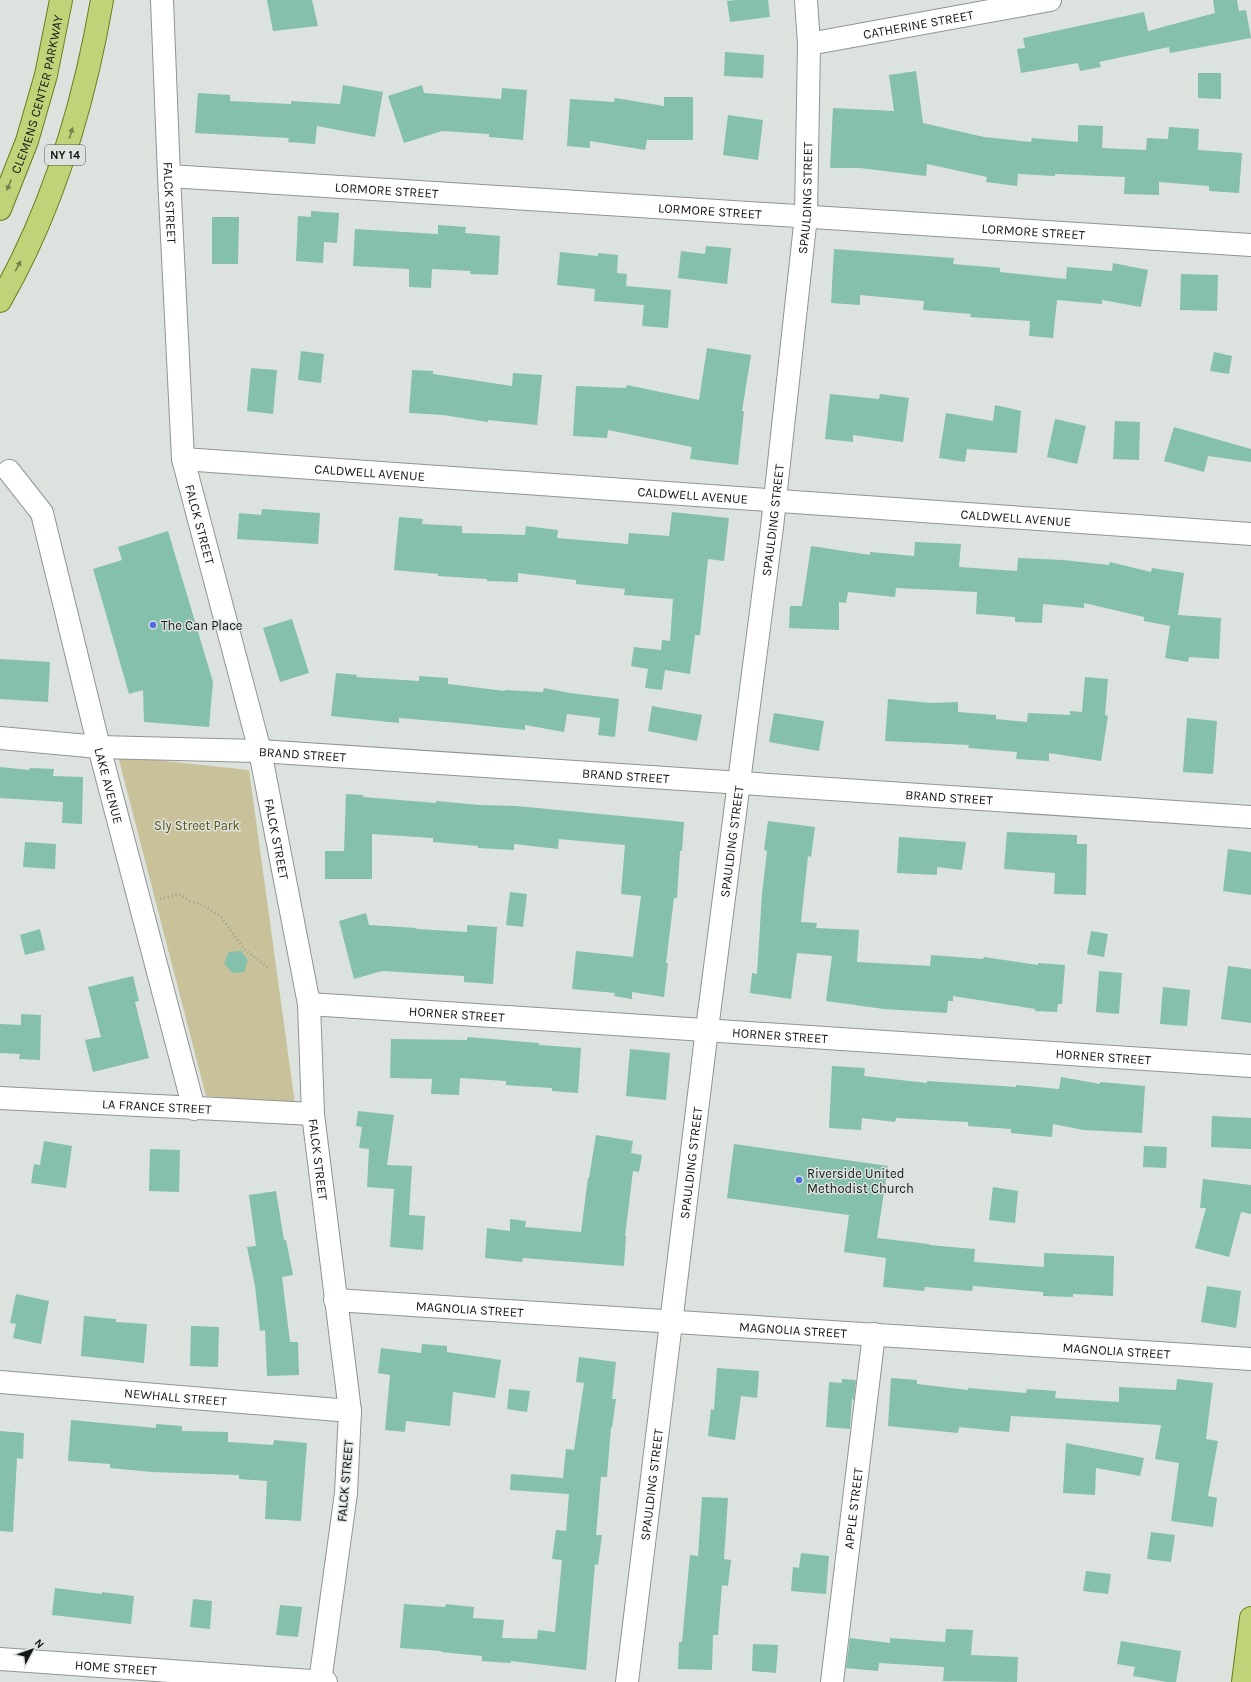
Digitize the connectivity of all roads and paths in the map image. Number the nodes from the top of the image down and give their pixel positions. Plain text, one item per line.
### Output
1 (61, 0) edge
2 (102, 0) edge
3 (162, 0) edge
4 (806, 0) edge
5 (1050, 0) edge
6 (809, 44) junction
7 (169, 176) junction
8 (0, 209) edge
9 (806, 216) junction
10 (1251, 245) edge
11 (0, 301) edge
12 (183, 459) junction
13 (3, 471) edge
14 (775, 500) junction
15 (1251, 534) edge
16 (0, 738) edge
17 (99, 747) junction
18 (260, 751) junction
19 (740, 784) junction
20 (1251, 817) edge
21 (155, 900) dead end
22 (270, 969) dead end
23 (309, 1004) junction
24 (707, 1029) junction
25 (1251, 1066) edge
26 (0, 1098) edge
27 (194, 1109) junction
28 (313, 1114) junction
29 (335, 1300) junction
30 (672, 1320) junction
31 (874, 1334) junction
32 (1251, 1359) edge
33 (0, 1382) edge
34 (350, 1411) junction
35 (1251, 1618) edge
36 (0, 1659) edge
37 (322, 1682) edge
38 (627, 1682) edge
39 (832, 1682) edge
40 (1243, 1682) edge

1 -> 8 main road, CLEMENS CENTER PARKWAY / NY 14
11 -> 2 main road, NY 14
3 - 7 street, FALCK STREET
4 - 6 street, SPAULDING STREET
5 - 6 street, CATHERINE STREET
6 - 9 street, SPAULDING STREET
7 - 9 street, LORMORE STREET
7 - 12 street, FALCK STREET
9 - 10 street, LORMORE STREET
9 - 14 street, SPAULDING STREET
12 - 14 street, CALDWELL AVENUE
12 - 18 street, FALCK STREET
13 - 17 street, LAKE AVENUE
14 - 15 street, CALDWELL AVENUE
14 - 19 street, SPAULDING STREET
16 - 17 street, BRAND STREET
17 - 18 street, BRAND STREET
17 - 27 street, LAKE AVENUE
18 - 19 street, BRAND STREET
18 - 23 street, FALCK STREET
19 - 20 street, BRAND STREET
19 - 24 street, SPAULDING STREET
21 - 22 path
23 - 24 street, HORNER STREET
23 - 28 street, FALCK STREET
24 - 25 street, HORNER STREET
24 - 30 street, SPAULDING STREET
26 - 27 street, LA FRANCE STREET
27 - 28 street, LA FRANCE STREET
28 - 29 street, FALCK STREET
29 - 30 street, MAGNOLIA STREET
29 - 34 street, FALCK STREET
30 - 31 street, MAGNOLIA STREET
30 - 38 street, SPAULDING STREET
31 - 32 street, MAGNOLIA STREET
31 - 39 street, APPLE STREET
33 - 34 street, NEWHALL STREET
34 - 37 street, FALCK STREET
35 - 40 main road
36 - 37 street, HOME STREET

